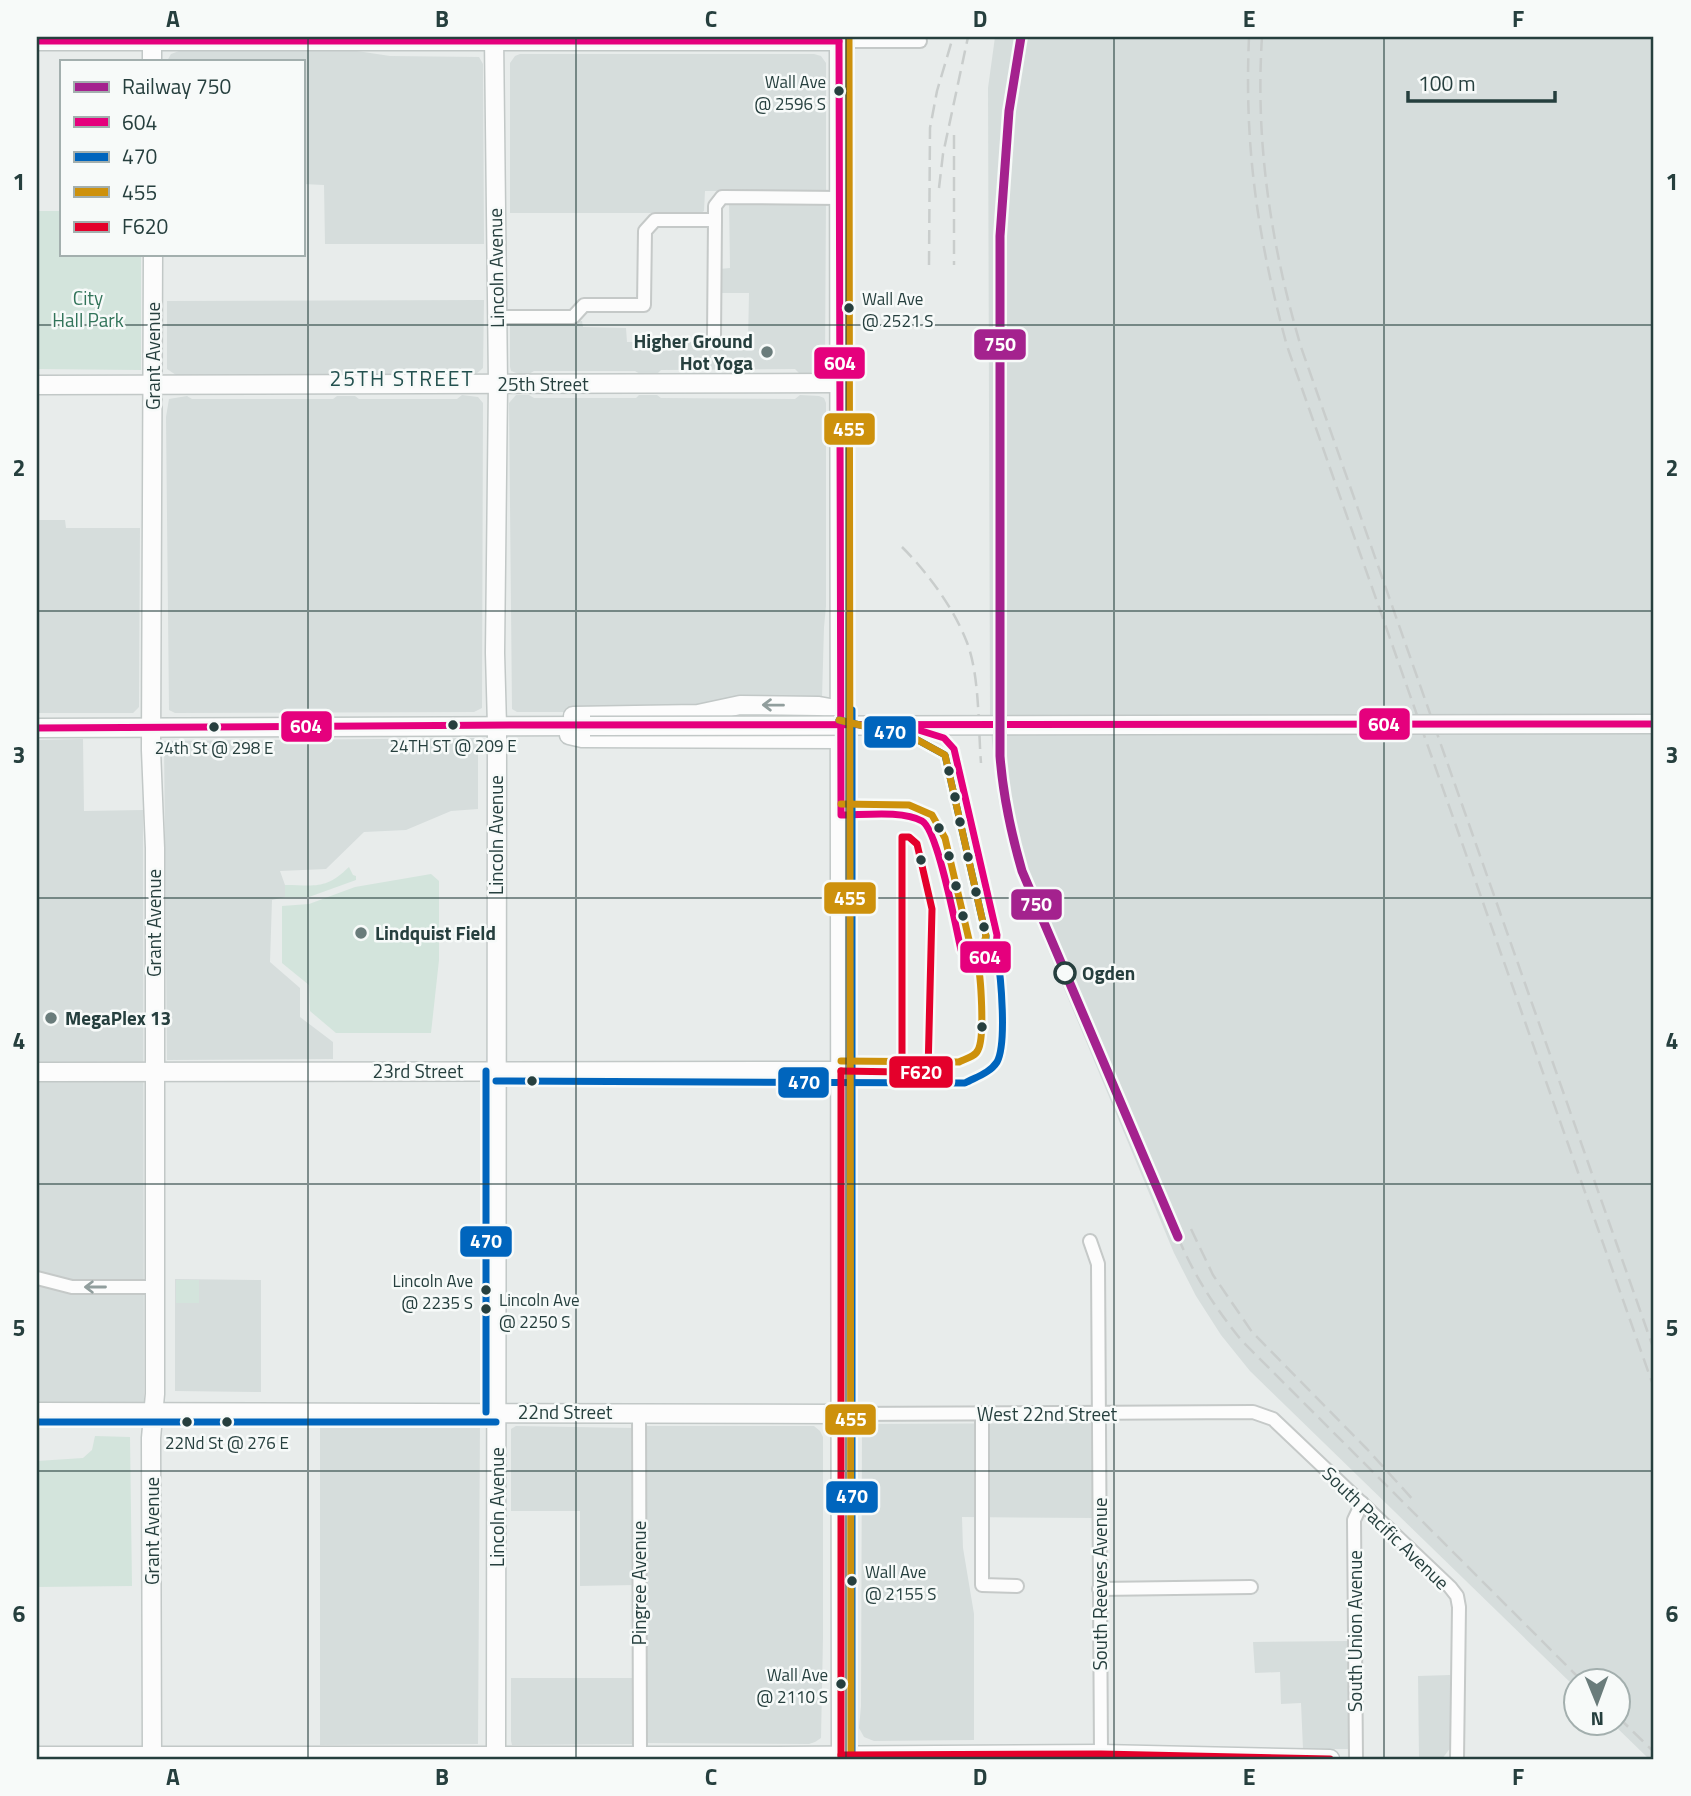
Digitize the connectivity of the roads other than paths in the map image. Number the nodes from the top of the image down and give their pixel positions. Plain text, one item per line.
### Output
1 (152, 39) edge
2 (294, 39) edge
3 (494, 39) edge
4 (839, 39) edge
5 (37, 41) edge
6 (920, 41) dead end
7 (152, 60) edge
8 (840, 198) junction
9 (715, 220) junction
10 (153, 256) edge
11 (497, 317) junction
12 (714, 337) dead end
13 (840, 383) junction
14 (498, 384) junction
15 (37, 385) edge
16 (153, 385) junction
17 (841, 710) junction
18 (1654, 724) edge
19 (528, 725) junction
20 (497, 726) junction
21 (37, 728) edge
22 (151, 728) junction
23 (841, 739) junction
24 (496, 1071) junction
25 (841, 1071) junction
26 (37, 1072) edge
27 (155, 1072) junction
28 (1090, 1241) dead end
29 (37, 1278) edge
30 (155, 1287) junction
31 (37, 1412) edge
32 (153, 1412) junction
33 (496, 1412) junction
34 (639, 1412) junction
35 (1253, 1412) joint
36 (1100, 1413) junction
37 (841, 1414) junction
38 (982, 1414) junction
39 (1362, 1503) junction
40 (1017, 1586) dead end
41 (1251, 1587) dead end
42 (1099, 1589) junction
43 (1101, 1754) junction
44 (640, 1755) junction
45 (37, 1756) edge
46 (841, 1757) edge
47 (152, 1758) edge
48 (496, 1758) edge
49 (1330, 1759) edge
50 (1356, 1759) edge
51 (1457, 1759) edge

1 - 2 street
1 - 5 street
1 - 7 street
2 - 3 street
3 - 4 street
3 - 11 street, Lincoln Avenue
4 - 6 street
4 - 8 street
8 - 9 street
8 - 13 street
9 - 11 street
9 - 12 street
10 - 16 street, Grant Avenue
11 - 14 street, Lincoln Avenue
13 - 14 street, 25th Street
13 - 17 street
14 - 16 street, 25th Street
14 - 20 street, Lincoln Avenue
15 - 16 street, 25th Street
16 - 22 street, Grant Avenue
17 -> 19 street
17 - 23 street
18 - 19 street, bridge
19 - 20 street
19 - 23 street
20 - 22 street
20 - 24 street, Lincoln Avenue
21 - 22 street
22 - 27 street, Grant Avenue
23 - 25 street
24 - 25 street, 23rd Street
24 - 27 street, 23rd Street
24 - 33 street, Lincoln Avenue
25 - 37 street
26 - 27 street, 23rd Street
27 - 30 street, Grant Avenue
28 - 36 street, South Reeves Avenue
30 -> 29 street
30 - 32 street, Grant Avenue
31 - 32 street, 22nd Street
32 - 33 street, 22nd Street
32 - 47 street, Grant Avenue
33 - 34 street, 22nd Street
33 - 48 street, Lincoln Avenue
34 - 37 street, 22nd Street
34 - 44 street, Pingree Avenue
35 - 36 street, West 22nd Street
35 - 39 street, South Pacific Avenue
36 - 38 street, West 22nd Street
36 - 42 street, South Reeves Avenue
37 - 38 street, West 22nd Street
37 - 46 street
38 - 40 street
39 - 50 street, South Union Avenue
39 - 51 street, South Pacific Avenue
41 - 42 street
42 - 43 street, South Reeves Avenue
43 - 46 street
43 - 49 street
44 - 46 street
44 - 48 street
45 - 47 street
47 - 48 street

